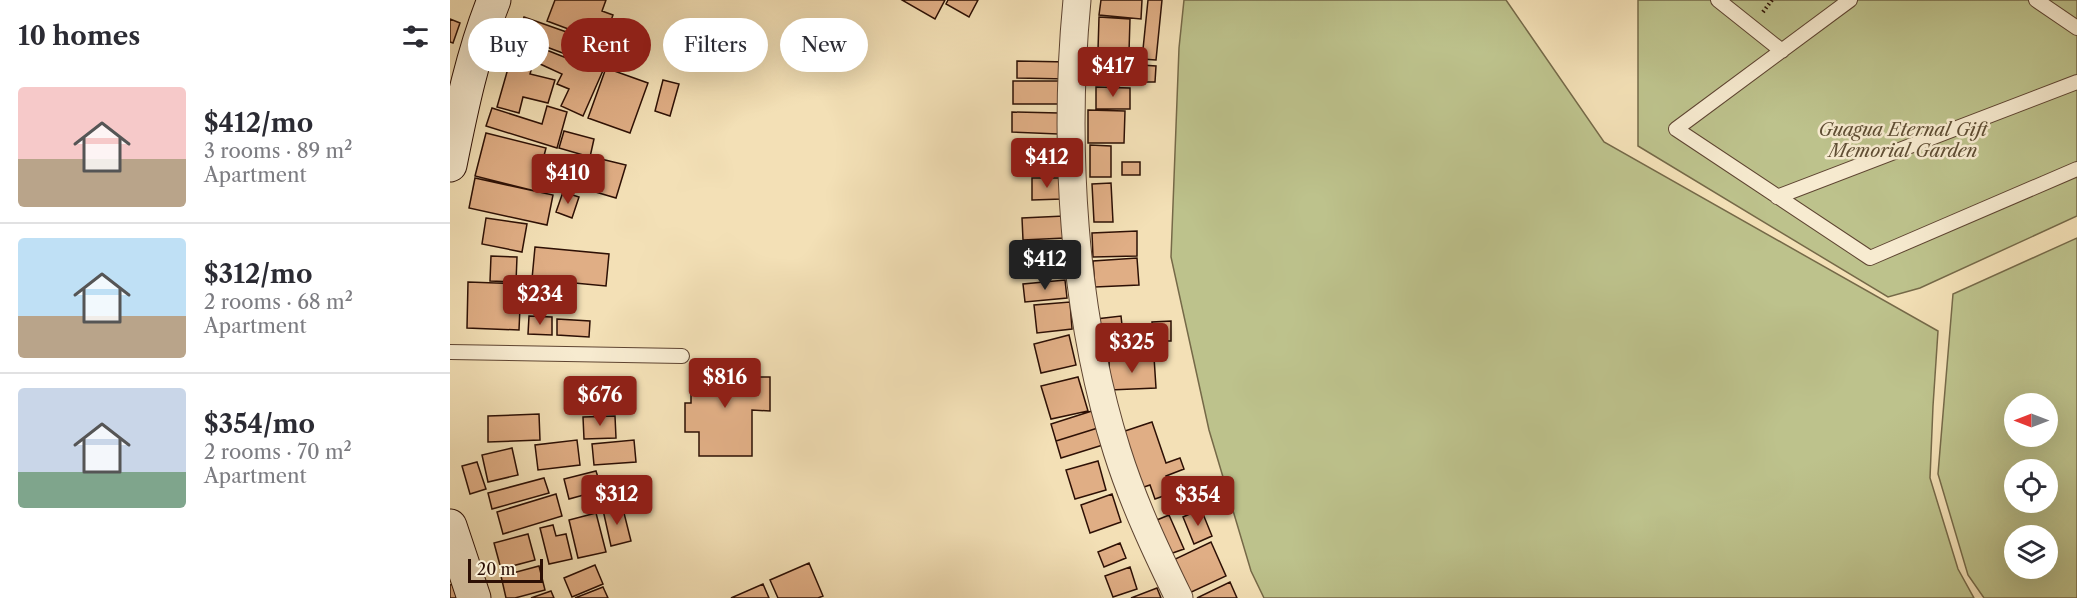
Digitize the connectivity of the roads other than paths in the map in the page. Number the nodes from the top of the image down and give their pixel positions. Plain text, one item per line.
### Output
1 (494, 0) edge
2 (1077, 0) edge
3 (1718, 0) edge
4 (1850, 0) edge
5 (2036, 0) edge
6 (2077, 28) edge
7 (1782, 51) junction
8 (2077, 82) edge
9 (450, 165) edge
10 (2077, 169) edge
11 (1777, 197) junction
12 (450, 352) edge
13 (682, 356) dead end
14 (452, 544) edge
15 (474, 598) edge
16 (1179, 598) edge

1 - 9 main road
2 - 16 street
3 - 7 lane
4 - 7 lane
5 - 6 lane
7 - 11 lane
8 - 11 lane
10 - 11 lane
12 - 13 lane
14 - 15 main road

